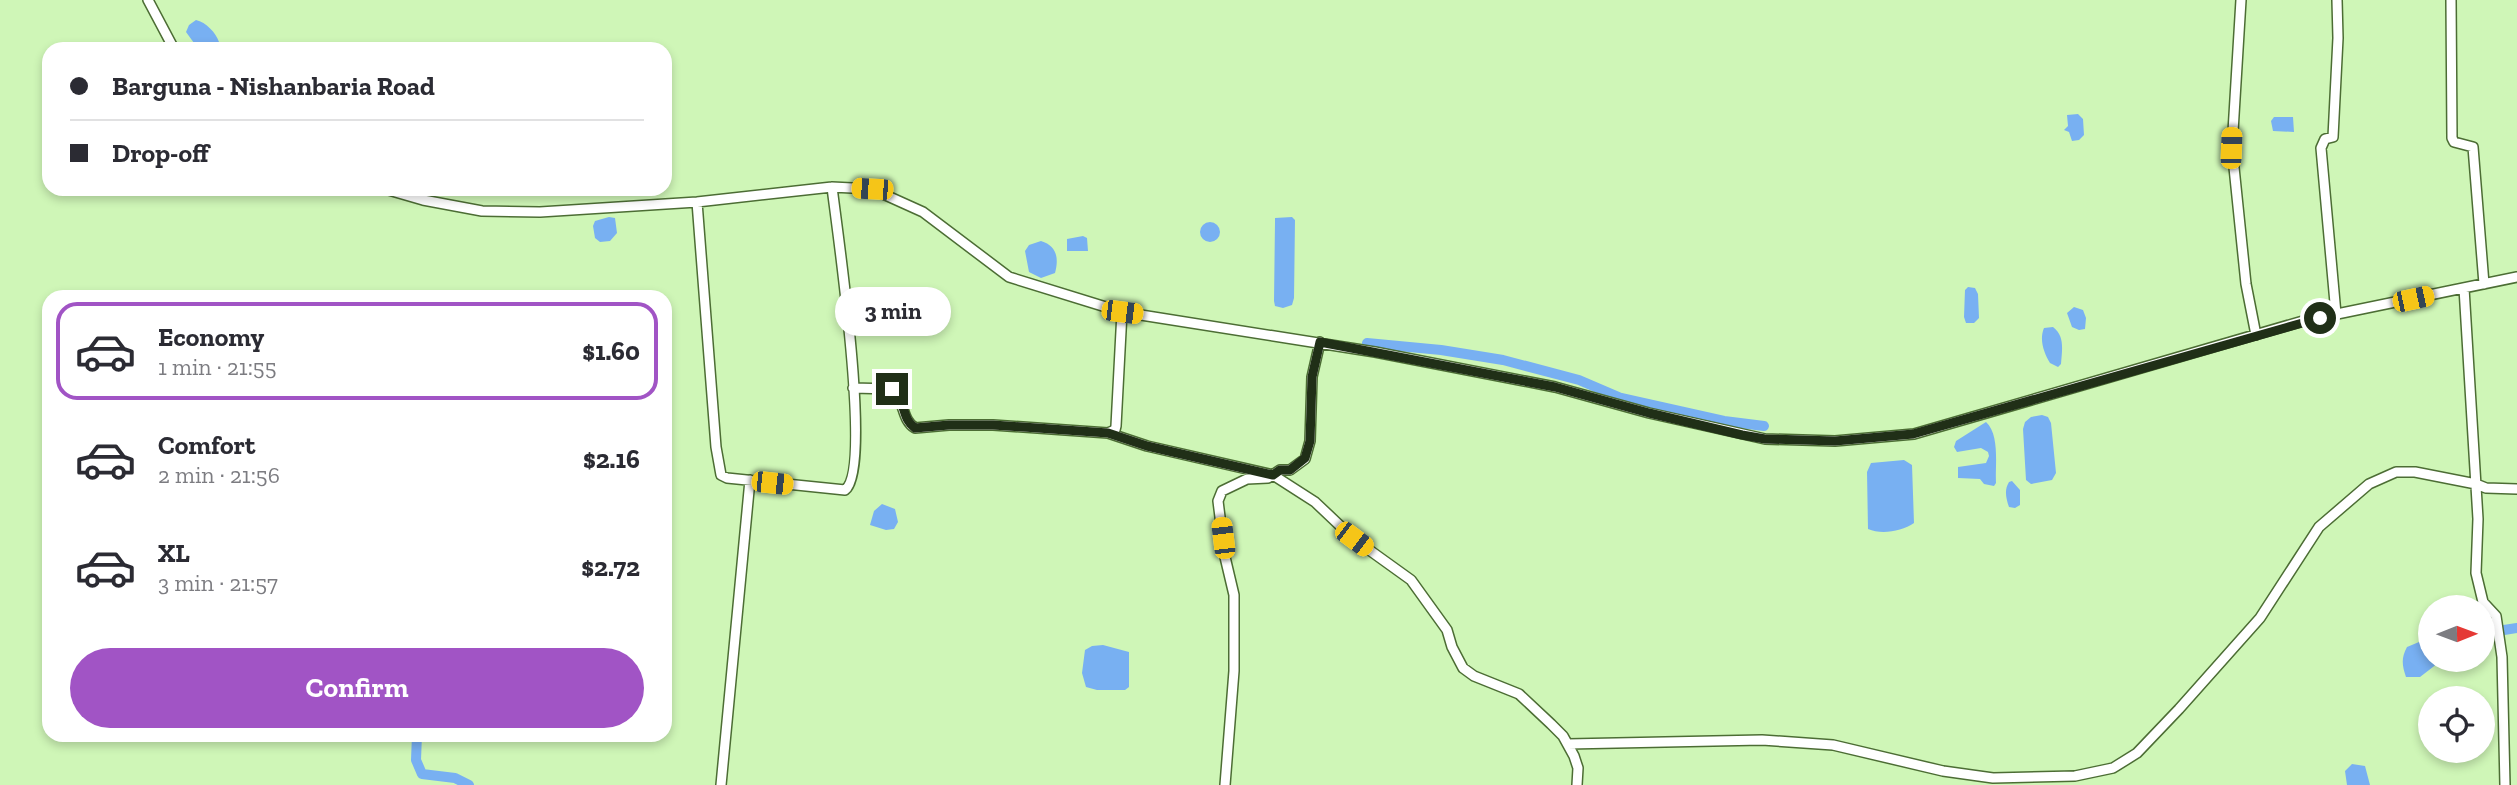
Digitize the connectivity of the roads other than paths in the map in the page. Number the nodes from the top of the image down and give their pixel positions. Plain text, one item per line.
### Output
1 (148, 0) edge
2 (2241, 0) edge
3 (2337, 0) edge
4 (2451, 0) edge
5 (170, 42) edge
6 (832, 187) junction
7 (409, 196) edge
8 (697, 202) junction
9 (2517, 277) edge
10 (2484, 284) junction
11 (2464, 288) junction
12 (1122, 312) junction
13 (2336, 314) junction
14 (2256, 335) junction
15 (1320, 342) junction
16 (853, 388) junction
17 (1108, 433) junction
18 (1273, 475) junction
19 (750, 480) junction
20 (2476, 484) junction
21 (2517, 489) edge
22 (1568, 744) junction
23 (721, 785) edge
24 (1225, 785) edge
25 (1577, 785) edge
26 (2505, 785) edge

1 - 5 street
2 - 14 street
3 - 13 street
4 - 10 street
6 - 8 street
6 - 12 street
6 - 16 street
7 - 8 street
8 - 19 street
9 - 10 street
10 - 11 street
11 - 13 street
11 - 20 street
12 - 15 street
12 - 17 street
13 - 14 street
14 - 15 street
15 - 18 street
16 - 17 street
16 - 19 street
17 - 18 street
18 - 22 street
18 - 24 street
19 - 23 street
20 - 21 street
20 - 22 street
20 - 26 street
22 - 25 street

